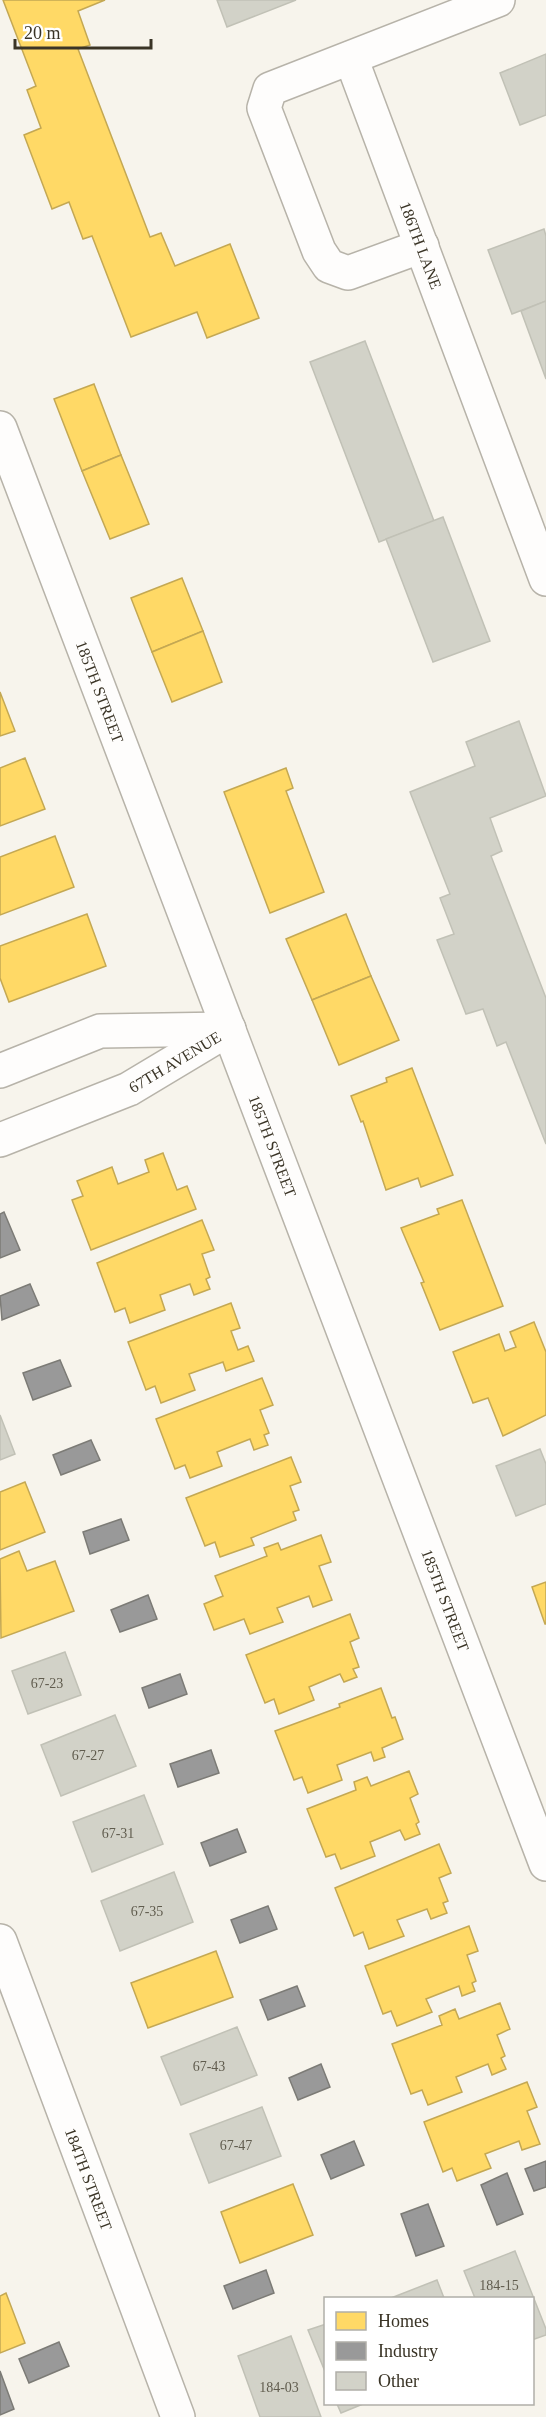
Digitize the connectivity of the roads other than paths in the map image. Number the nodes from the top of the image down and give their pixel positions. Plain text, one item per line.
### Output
1 (498, 0) edge
2 (351, 58) junction
3 (422, 246) junction
4 (0, 428) edge
5 (546, 579) edge
6 (228, 1029) junction
7 (0, 1071) edge
8 (0, 1140) edge
9 (546, 1864) edge
10 (0, 1941) edge
11 (178, 2417) edge

1 - 2 street
2 - 3 street, 186TH LANE
2 - 3 street
3 - 5 street, 186TH LANE
4 - 6 street, 185TH STREET
6 - 7 street, 67TH AVENUE
6 - 8 street, 67TH AVENUE
6 - 9 street, 185TH STREET
10 - 11 street, 184TH STREET

